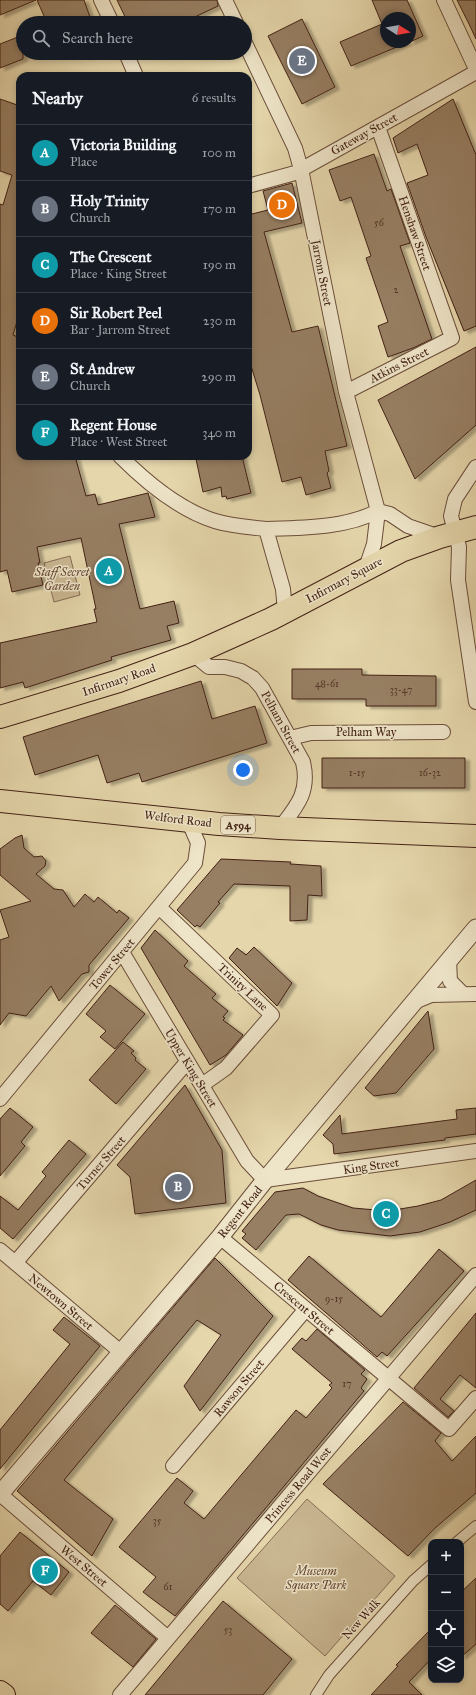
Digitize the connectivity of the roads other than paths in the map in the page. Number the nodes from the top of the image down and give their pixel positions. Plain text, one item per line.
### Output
1 (101, 0) edge
2 (224, 0) edge
3 (444, 0) edge
4 (109, 16) edge
5 (232, 16) edge
6 (252, 58) edge
7 (129, 60) edge
8 (476, 71) edge
9 (134, 72) edge
10 (378, 127) junction
11 (301, 169) junction
12 (252, 185) edge
13 (452, 338) joint
14 (346, 392) junction
15 (124, 460) edge
16 (476, 467) edge
17 (378, 510) junction
18 (476, 527) edge
19 (266, 529) junction
20 (447, 535) junction
21 (366, 568) junction
22 (285, 611) junction
23 (235, 635) joint
24 (193, 654) junction
25 (476, 698) edge
26 (0, 717) edge
27 (443, 732) dead end
28 (290, 738) junction
29 (0, 800) edge
30 (188, 820) junction
31 (280, 828) junction
32 (476, 836) edge
33 (159, 907) junction
34 (476, 928) edge
35 (122, 952) junction
36 (449, 960) junction
37 (469, 994) edge
38 (414, 1002) junction
39 (188, 1062) junction
40 (202, 1086) junction
41 (0, 1098) edge
42 (476, 1151) edge
43 (265, 1180) junction
44 (220, 1236) junction
45 (0, 1250) edge
46 (15, 1263) junction
47 (476, 1275) edge
48 (306, 1309) junction
49 (122, 1353) junction
50 (388, 1379) junction
51 (476, 1398) edge
52 (173, 1466) dead end
53 (0, 1494) edge
54 (476, 1526) edge
55 (461, 1539) edge
56 (428, 1568) edge
57 (168, 1638) junction
58 (0, 1692) edge
59 (4, 1695) edge
60 (120, 1695) edge
61 (316, 1695) edge

1 - 4 street
2 - 5 street
3 - 8 street
6 - 11 street, Jarrom Street
7 - 9 street
8 - 10 street, Gateway Street
10 - 11 street, Gateway Street
10 - 13 street, Henshaw Street
11 - 12 street, Gateway Street
11 - 14 street, Jarrom Street
13 - 14 street, Atkins Street
14 - 17 street, Jarrom Street
15 - 19 street
16 - 20 street
17 - 19 street
17 - 20 street
17 - 21 street, Jarrom Street
18 - 20 main road, Infirmary Square
19 - 22 street
20 - 21 main road, Infirmary Square
20 - 25 street
21 - 22 main road, Infirmary Square
22 - 23 main road, Infirmary Square
23 - 24 main road, Infirmary Road
24 - 26 main road, Infirmary Road
24 - 28 street, Pelham Street
27 - 28 street, Pelham Way
28 - 31 street, Pelham Street
29 - 30 main road, Welford Road / A594
30 - 31 main road, Welford Road / A594
30 - 33 street, Tower Street
31 - 32 main road, Welford Road / A594
33 - 35 street, Tower Street
33 - 40 street, Trinity Lane
34 - 36 street, Regent Road
35 - 39 street, Upper King Street
35 - 41 street, Tower Street
36 - 37 street
36 - 38 street, Regent Road
37 - 38 street
38 - 43 street, Regent Road
39 - 40 street, Upper King Street
39 - 46 street, Turner Street
40 - 43 street, Upper King Street
42 - 43 street, King Street
43 - 44 street, Regent Road
44 - 48 street, Crescent Street
44 - 49 street, Regent Road
45 - 46 street, Newtown Street
46 - 49 street, Newtown Street
47 - 50 street, Princess Road West
48 - 50 street, Crescent Street
48 - 52 street, Rawson Street
49 - 53 street, Regent Road
50 - 51 street, Crescent Street
50 - 57 street, Princess Road West
53 - 57 street, West Street
54 - 55 street
56 - 61 street, New Walk
57 - 60 street, Princess Road West
58 - 59 main road

